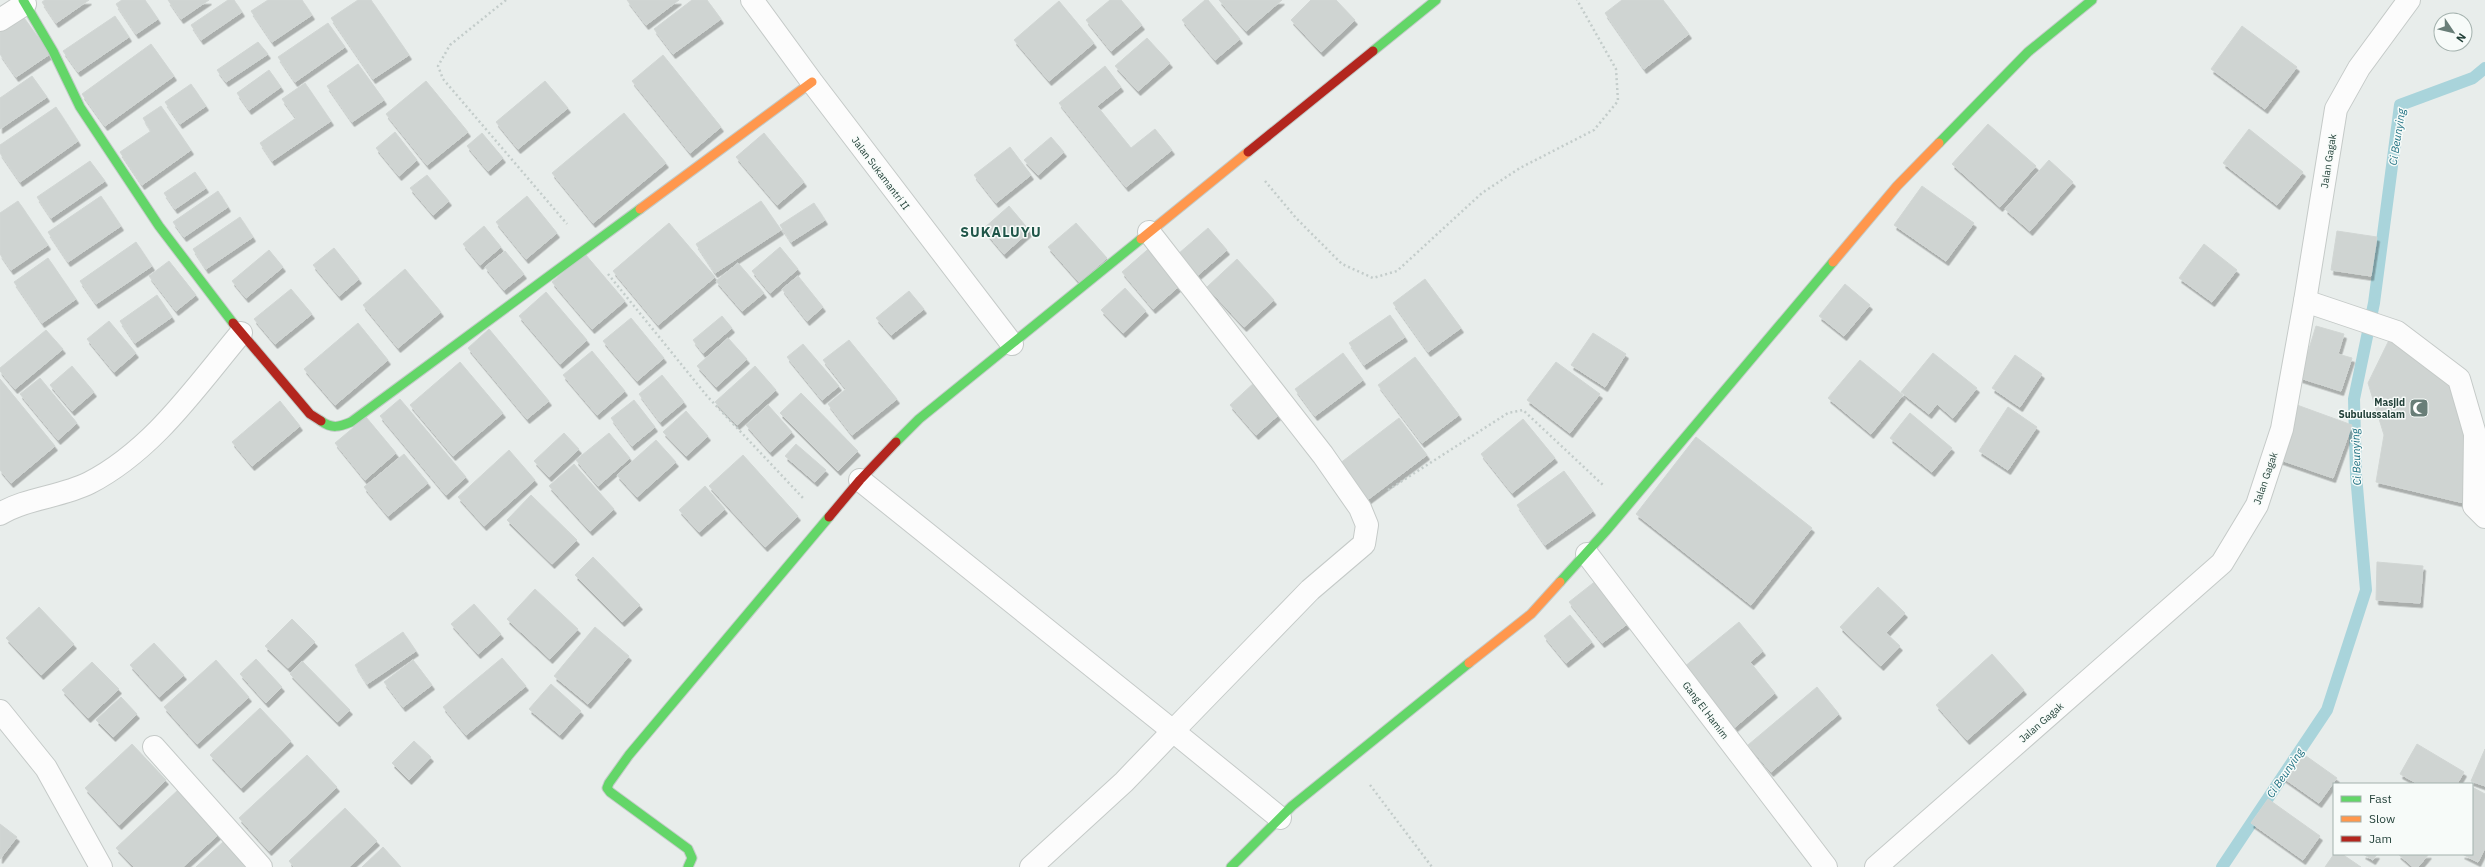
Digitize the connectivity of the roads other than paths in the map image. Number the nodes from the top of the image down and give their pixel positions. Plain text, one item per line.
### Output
1 (752, 0) edge
2 (1436, 0) edge
3 (2092, 0) edge
4 (2409, 0) edge
5 (24, 2) edge
6 (0, 20) edge
7 (812, 82) junction
8 (1149, 232) junction
9 (2305, 301) junction
10 (241, 334) junction
11 (1012, 344) junction
12 (860, 480) junction
13 (0, 514) edge
14 (2485, 517) edge
15 (1587, 554) junction
16 (0, 711) edge
17 (1173, 731) junction
18 (154, 747) dead end
19 (1280, 818) junction
20 (102, 867) edge
21 (261, 867) edge
22 (688, 867) edge
23 (1031, 867) edge
24 (1230, 867) edge
25 (1826, 867) edge
26 (1876, 867) edge

1 - 7 street, Jalan Sukamantri II
2 - 8 street
3 - 15 street
4 - 9 street, Jalan Gagak
5 - 6 street
5 - 10 street
7 - 10 street
7 - 11 street, Jalan Sukamantri II
8 - 11 street
8 - 17 street
9 - 14 street
9 - 26 street, Jalan Gagak
10 - 13 street
11 - 12 street
12 - 17 street
12 - 22 street
15 - 19 street
15 - 25 street, Gang El Hamim
16 - 20 street
17 - 19 street
17 - 23 street
18 - 21 street
19 - 24 street

